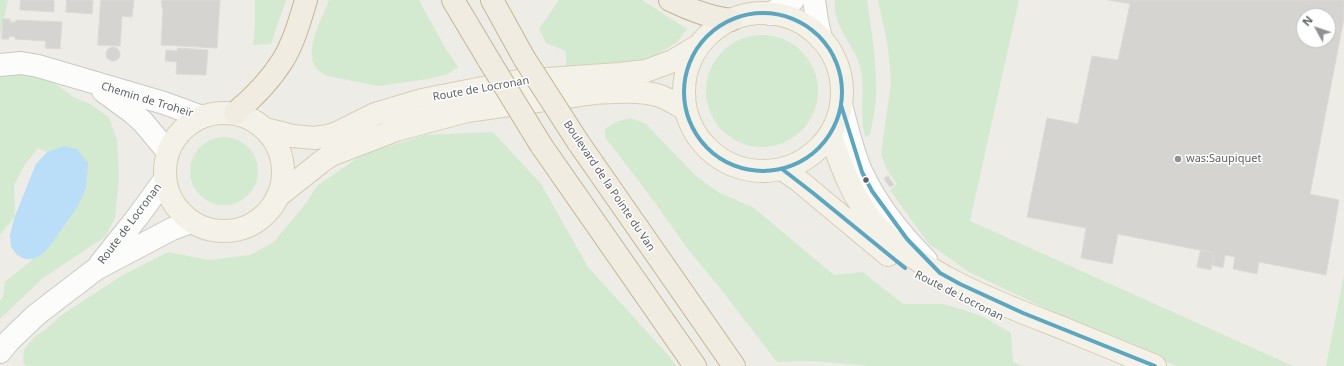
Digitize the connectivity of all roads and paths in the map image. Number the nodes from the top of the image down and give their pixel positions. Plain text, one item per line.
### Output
1 (306, 0) edge
2 (453, 0) edge
3 (492, 0) edge
4 (670, 0) edge
5 (793, 0) edge
6 (814, 0) edge
7 (770, 14) junction
8 (731, 20) junction
9 (821, 39) junction
10 (698, 46) junction
11 (0, 65) edge
12 (92, 83) junction
13 (841, 105) junction
14 (685, 109) junction
15 (235, 113) junction
16 (202, 117) junction
17 (265, 129) junction
18 (830, 134) junction
19 (168, 152) junction
20 (782, 169) junction
21 (165, 179) junction
22 (277, 197) junction
23 (190, 222) junction
24 (96, 269) junction
25 (940, 273) junction
26 (0, 352) edge
27 (695, 366) edge
28 (734, 366) edge
29 (1116, 366) edge
30 (1155, 366) edge

1 - 15 highway
2 - 27 highway, bridge
3 - 28 highway, Boulevard de la Pointe du Van, bridge
4 - 8 highway
5 - 7 street
6 - 9 street
7 - 8 main road
7 - 9 main road
8 - 10 main road
9 - 13 main road
10 - 14 main road
10 - 17 main road, Route de Locronan
11 - 12 street, Chemin de Troheïr
12 - 16 street, Chemin de Troheïr
12 - 19 street, Chemin de Troheïr
13 - 18 main road
13 - 25 street, Route de Locronan
14 - 20 main road
14 - 22 main road, Route de Locronan
15 - 16 main road
15 - 17 main road
16 - 19 main road
17 - 22 main road
18 - 20 main road
18 - 25 main road, Route de Locronan
19 - 21 main road
20 - 29 main road, Route de Locronan
21 - 23 main road
21 - 24 street, Route de Locronan
22 - 23 main road
23 - 24 street, Route de Locronan
24 - 26 street, Route de Locronan
25 - 30 main road, Route de Locronan

